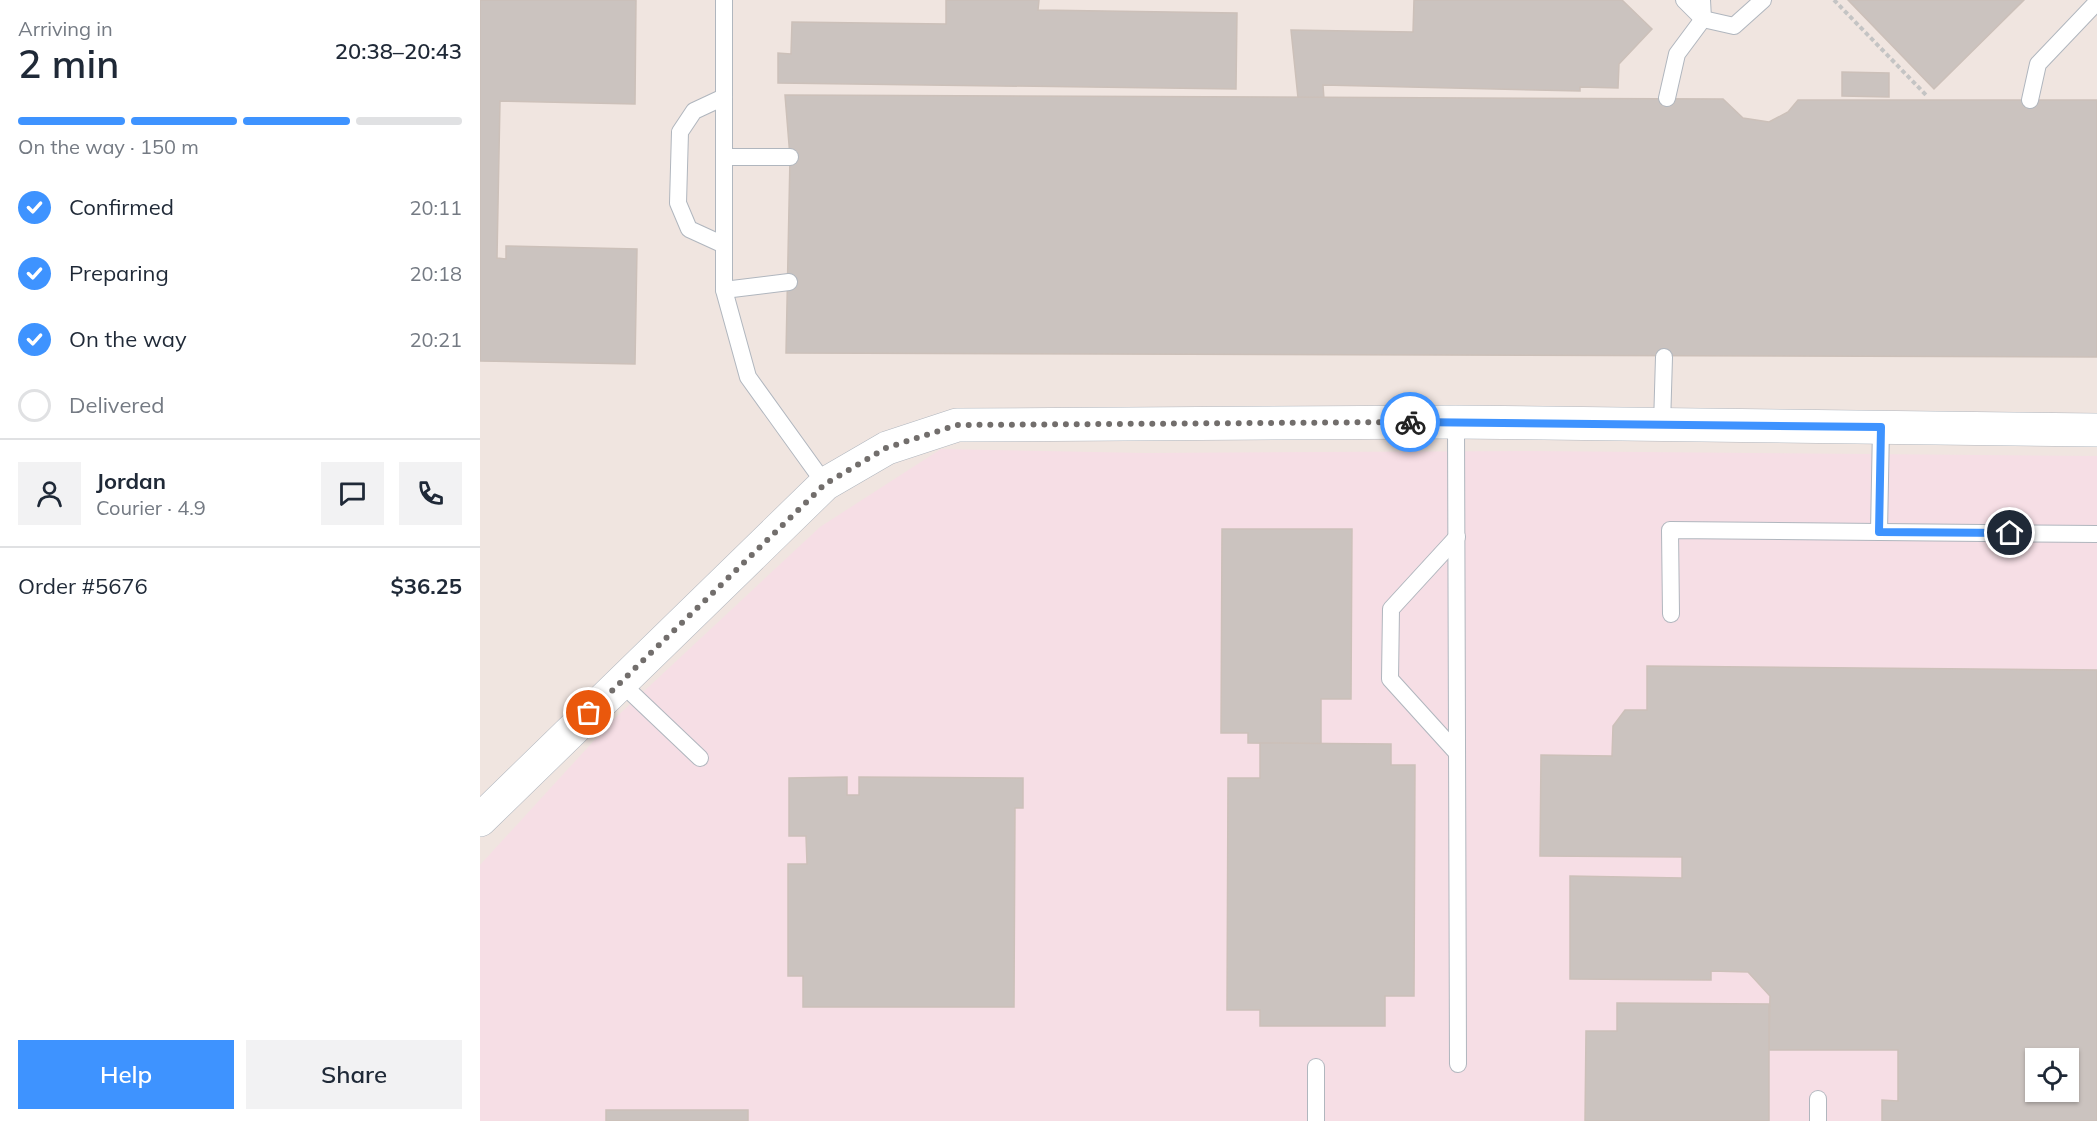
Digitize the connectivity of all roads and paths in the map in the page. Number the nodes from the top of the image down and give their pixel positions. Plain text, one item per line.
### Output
1 (724, 0) edge
2 (1684, 0) edge
3 (1702, 0) edge
4 (1763, 0) edge
5 (1834, 0) edge
6 (2097, 2) edge
7 (1703, 19) junction
8 (1926, 95) dead end
9 (724, 97) junction
10 (1667, 98) dead end
11 (2030, 100) dead end
12 (724, 156) junction
13 (790, 156) dead end
14 (724, 245) junction
15 (789, 282) dead end
16 (724, 290) junction
17 (1664, 357) dead end
18 (1456, 422) junction
19 (1662, 425) junction
20 (1881, 427) junction
21 (2097, 430) edge
22 (825, 484) junction
23 (1879, 532) junction
24 (2097, 534) edge
25 (1457, 537) junction
26 (1671, 614) dead end
27 (620, 682) junction
28 (1458, 753) junction
29 (700, 758) dead end
30 (480, 820) edge
31 (1458, 1064) dead end
32 (1316, 1066) dead end
33 (1818, 1099) dead end
34 (1316, 1121) edge
35 (1818, 1121) edge

1 - 9 lane
2 - 7 lane
3 - 7 lane
4 - 7 lane
5 - 8 path
6 - 11 lane
7 - 10 lane
9 - 12 lane
9 - 14 lane
12 - 13 lane
12 - 14 lane
14 - 16 lane
15 - 16 lane
16 - 22 lane
17 - 19 lane
18 - 19 street
18 - 22 street
18 - 25 lane
19 - 20 street
20 - 21 street
20 - 23 lane
22 - 27 street
23 - 24 lane
23 - 26 lane
25 - 28 lane
25 - 28 lane
27 - 29 lane
27 - 30 street
28 - 31 lane
32 - 34 lane
33 - 35 lane

